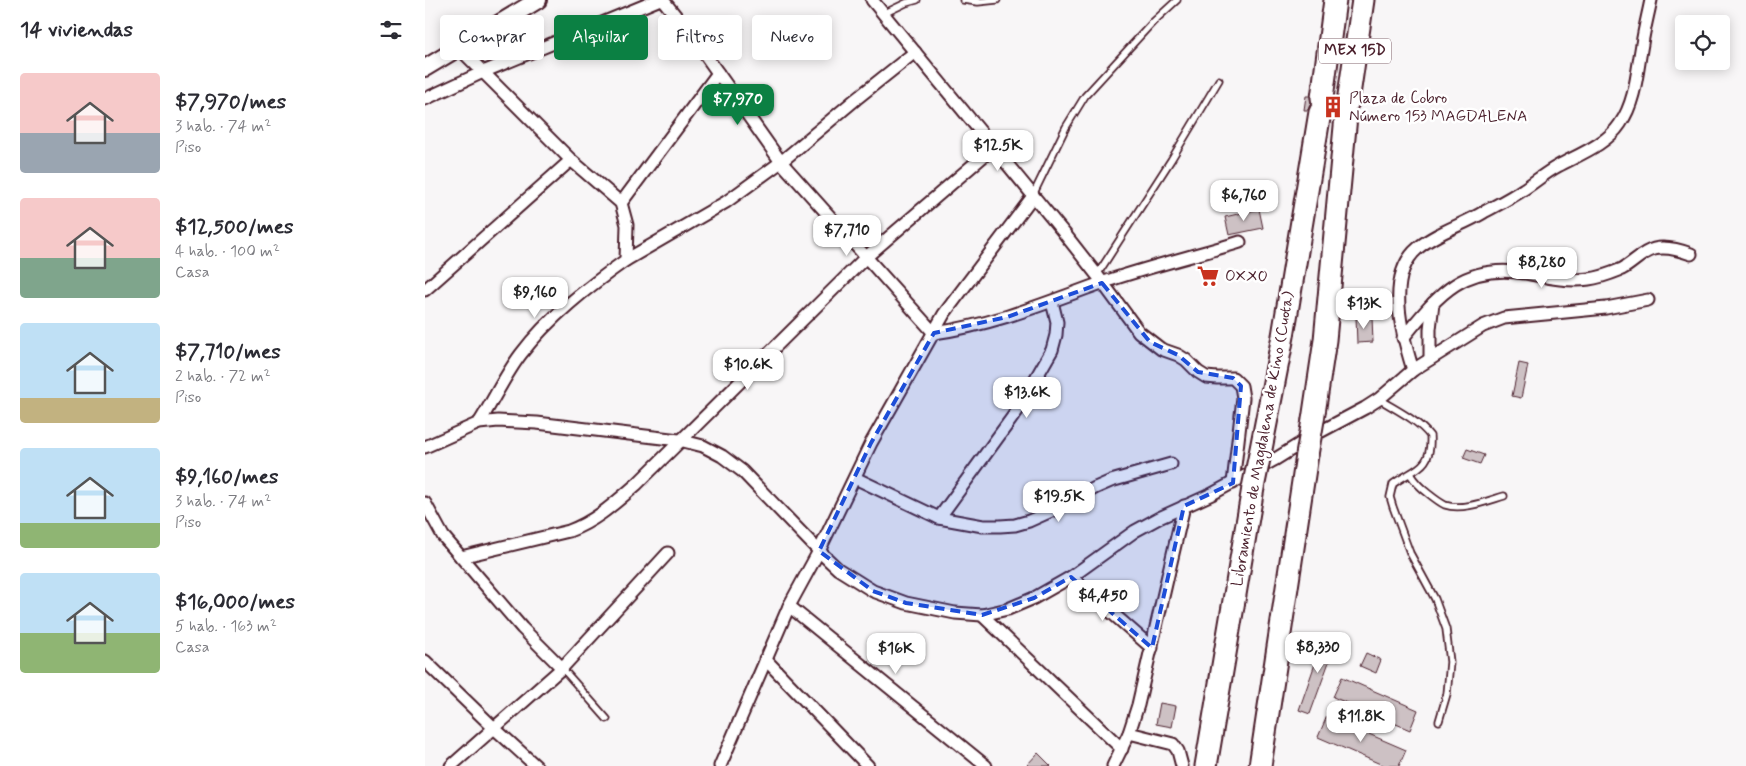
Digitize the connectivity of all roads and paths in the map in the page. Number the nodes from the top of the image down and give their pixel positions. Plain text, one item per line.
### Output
1 (538, 0) edge
2 (658, 0) edge
3 (663, 0) edge
4 (872, 0) edge
5 (917, 0) edge
6 (963, 0) edge
7 (997, 0) edge
8 (1177, 0) edge
9 (1335, 0) edge
10 (1363, 0) edge
11 (1651, 0) edge
12 (883, 14) junction
13 (513, 15) edge
14 (915, 52) junction
15 (440, 59) edge
16 (471, 60) edge
17 (425, 68) edge
18 (483, 72) junction
19 (718, 73) junction
20 (1219, 80) dead end
21 (425, 99) edge
22 (994, 147) junction
23 (571, 160) junction
24 (781, 162) junction
25 (1033, 196) junction
26 (621, 203) junction
27 (1240, 242) dead end
28 (1691, 254) dead end
29 (865, 258) junction
30 (626, 260) junction
31 (1100, 279) junction
32 (425, 290) edge
33 (1648, 300) dead end
34 (1052, 302) junction
35 (1433, 303) junction
36 (934, 334) junction
37 (1403, 338) junction
38 (1430, 359) junction
39 (1413, 370) junction
40 (1379, 399) junction
41 (479, 423) junction
42 (679, 440) junction
43 (425, 447) edge
44 (1171, 464) dead end
45 (1409, 474) junction
46 (855, 478) junction
47 (1233, 483) junction
48 (1504, 496) dead end
49 (425, 503) edge
50 (1184, 506) junction
51 (939, 518) junction
52 (819, 551) junction
53 (668, 553) dead end
54 (461, 557) junction
55 (1071, 577) junction
56 (789, 606) junction
57 (982, 615) junction
58 (1152, 648) junction
59 (765, 659) junction
60 (425, 661) edge
61 (562, 668) junction
62 (607, 719) dead end
63 (1439, 722) dead end
64 (494, 728) junction
65 (1129, 733) junction
66 (1122, 749) junction
67 (724, 764) edge
68 (451, 766) edge
69 (536, 766) edge
70 (868, 766) edge
71 (986, 766) edge
72 (1113, 766) edge
73 (1182, 766) edge
74 (1206, 766) edge
75 (1260, 766) edge

1 - 13 street
2 - 18 street
3 - 19 street
4 - 12 street
5 - 12 lane
6 - 7 lane
8 - 25 lane
9 - 74 highway, Libramiento de Magdalena de Kino (Cuota) / MEX 15D, bridge
10 - 75 highway, MEX 15D, bridge
11 - 37 street
12 - 14 street
14 - 22 street
14 - 24 street
15 - 17 street
16 - 18 street
18 - 21 street
18 - 23 street
19 - 24 street
19 - 26 street
20 - 31 lane
22 - 25 street
22 - 29 street
23 - 26 street
23 - 32 street
24 - 29 street
24 - 30 street
25 - 31 street
25 - 36 street
26 - 30 street
27 - 31 street
28 - 35 street
29 - 36 street
29 - 42 street
30 - 41 street
31 - 34 street
31 - 47 street
33 - 38 street
34 - 36 street
34 - 51 street
35 - 37 street
35 - 38 street
36 - 46 street
37 - 39 street
38 - 39 street
39 - 40 street
40 - 45 lane
40 - 47 street
41 - 42 street
41 - 43 street
42 - 52 street
42 - 54 street
44 - 51 street
45 - 48 lane
45 - 63 lane
46 - 51 street
46 - 52 street
47 - 50 street
49 - 54 street
50 - 55 street
50 - 58 street
52 - 56 street
52 - 57 street
53 - 61 street
54 - 61 street
55 - 57 street
55 - 58 street
56 - 59 street
56 - 71 street
57 - 66 street
58 - 65 street
59 - 67 street
59 - 70 street
60 - 64 street
61 - 62 lane
61 - 64 street
64 - 68 street
64 - 69 street
65 - 66 street
65 - 73 street
66 - 72 street

